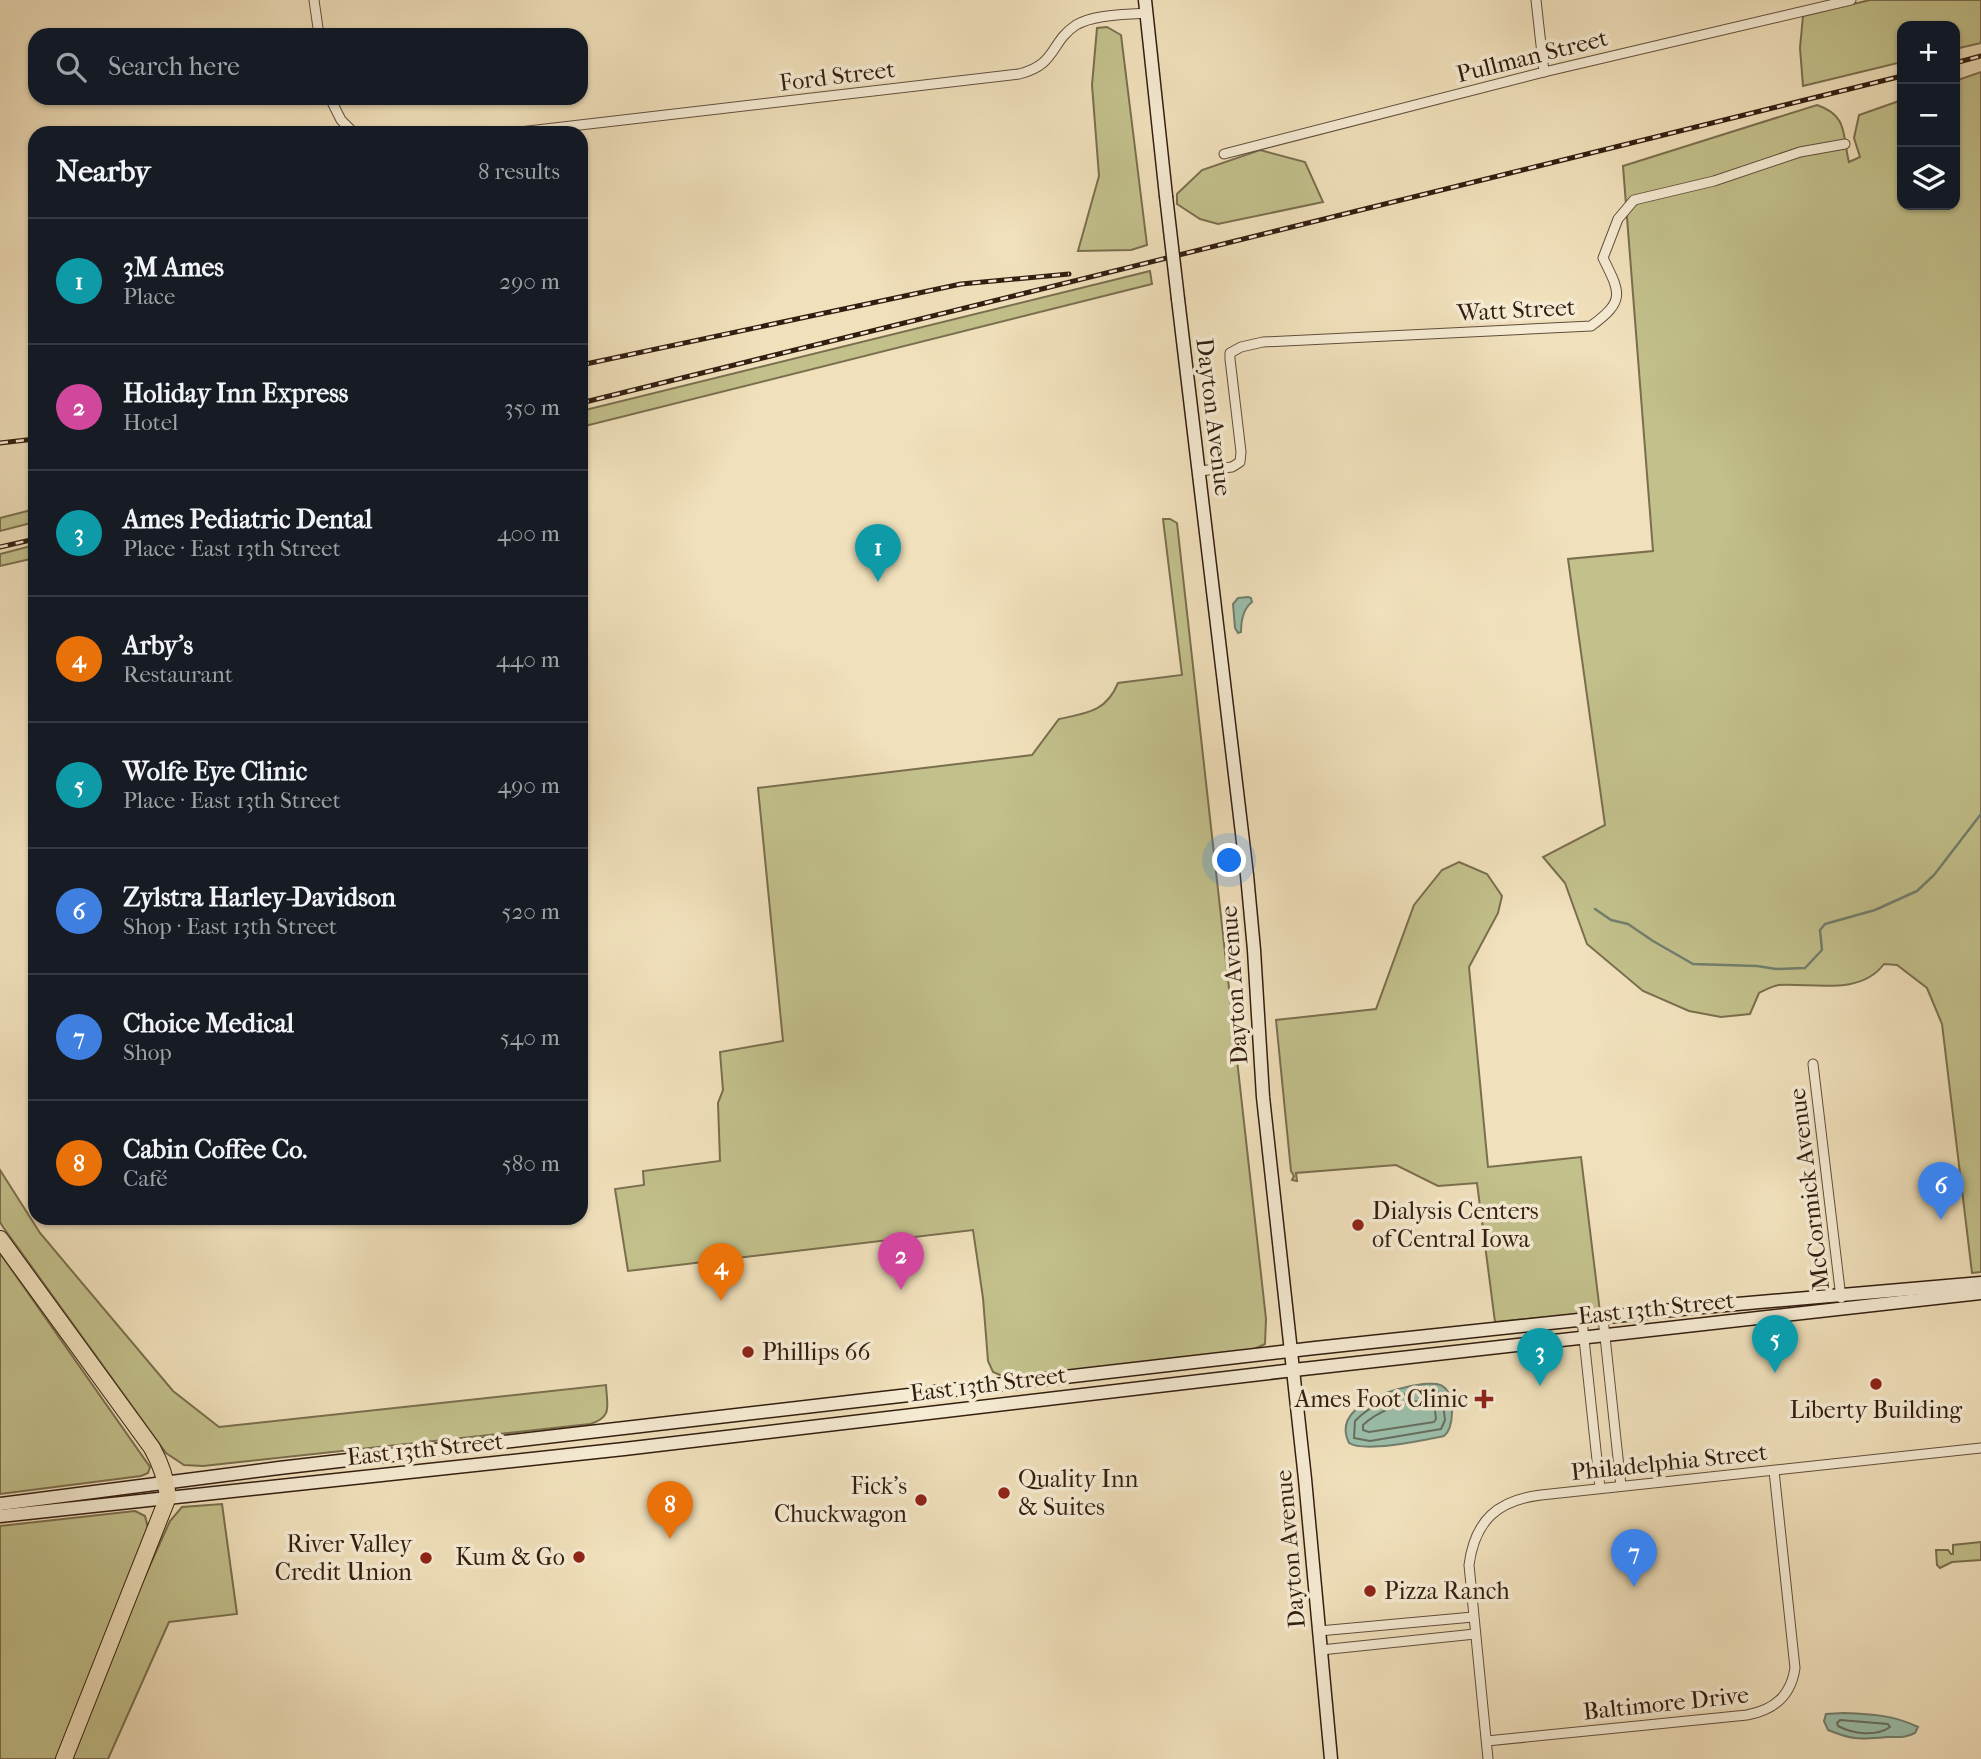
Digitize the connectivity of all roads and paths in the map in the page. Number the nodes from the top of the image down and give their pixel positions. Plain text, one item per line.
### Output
1 (314, 0) edge
2 (1536, 0) edge
3 (1851, 0) edge
4 (1146, 6) edge
5 (318, 28) edge
6 (1544, 72) junction
7 (334, 105) edge
8 (347, 126) edge
9 (571, 126) edge
10 (1845, 144) dead end
11 (1224, 154) dead end
12 (1200, 471) junction
13 (1814, 1064) dead end
14 (0, 1239) edge
15 (1981, 1283) edge
16 (1981, 1293) edge
17 (1841, 1295) junction
18 (1842, 1309) junction
19 (1603, 1318) junction
20 (1582, 1320) junction
21 (1605, 1336) junction
22 (1584, 1338) junction
23 (1292, 1351) junction
24 (1294, 1370) junction
25 (1981, 1448) edge
26 (1774, 1471) junction
27 (1621, 1486) junction
28 (1600, 1488) junction
29 (167, 1490) junction
30 (0, 1504) edge
31 (0, 1516) edge
32 (1473, 1617) junction
33 (1319, 1631) junction
34 (1475, 1634) junction
35 (1321, 1650) junction
36 (1487, 1741) junction
37 (64, 1759) edge
38 (1331, 1759) edge
39 (1488, 1759) edge

1 - 5 street
2 - 6 street
3 - 6 street, Pullman Street
4 - 9 street, Ford Street
4 - 12 main road, Dayton Avenue, bridge
6 - 11 street, Pullman Street
7 - 8 street
10 - 12 street, Watt Street
12 - 23 main road, Dayton Avenue
13 - 17 street, McCormick Avenue
14 - 29 highway
15 - 17 main road, East 13th Street
16 - 18 main road, East 13th Street
17 - 18 street, McCormick Avenue
17 - 19 main road, East 13th Street
18 - 21 main road, East 13th Street
19 - 20 main road, East 13th Street
19 - 21 street
20 - 22 street
20 - 23 main road, East 13th Street
21 - 22 main road, East 13th Street
21 - 27 street
22 - 24 main road, East 13th Street
22 - 28 street
23 - 24 main road, Dayton Avenue
23 - 29 main road, East 13th Street
24 - 29 main road, East 13th Street
24 - 33 main road, Dayton Avenue
25 - 26 street, Philadelphia Street
26 - 27 street, Philadelphia Street
26 - 36 street, Baltimore Drive
27 - 28 street, Philadelphia Street
28 - 32 street, Philadelphia Street
29 - 30 main road, East 13th Street
29 - 31 main road, East 13th Street
29 - 37 highway
32 - 33 street
32 - 34 street, Philadelphia Street
33 - 35 main road, Dayton Avenue
34 - 35 street
34 - 36 street, Philadelphia Street
35 - 38 main road, Dayton Avenue
36 - 39 street, Philadelphia Street

